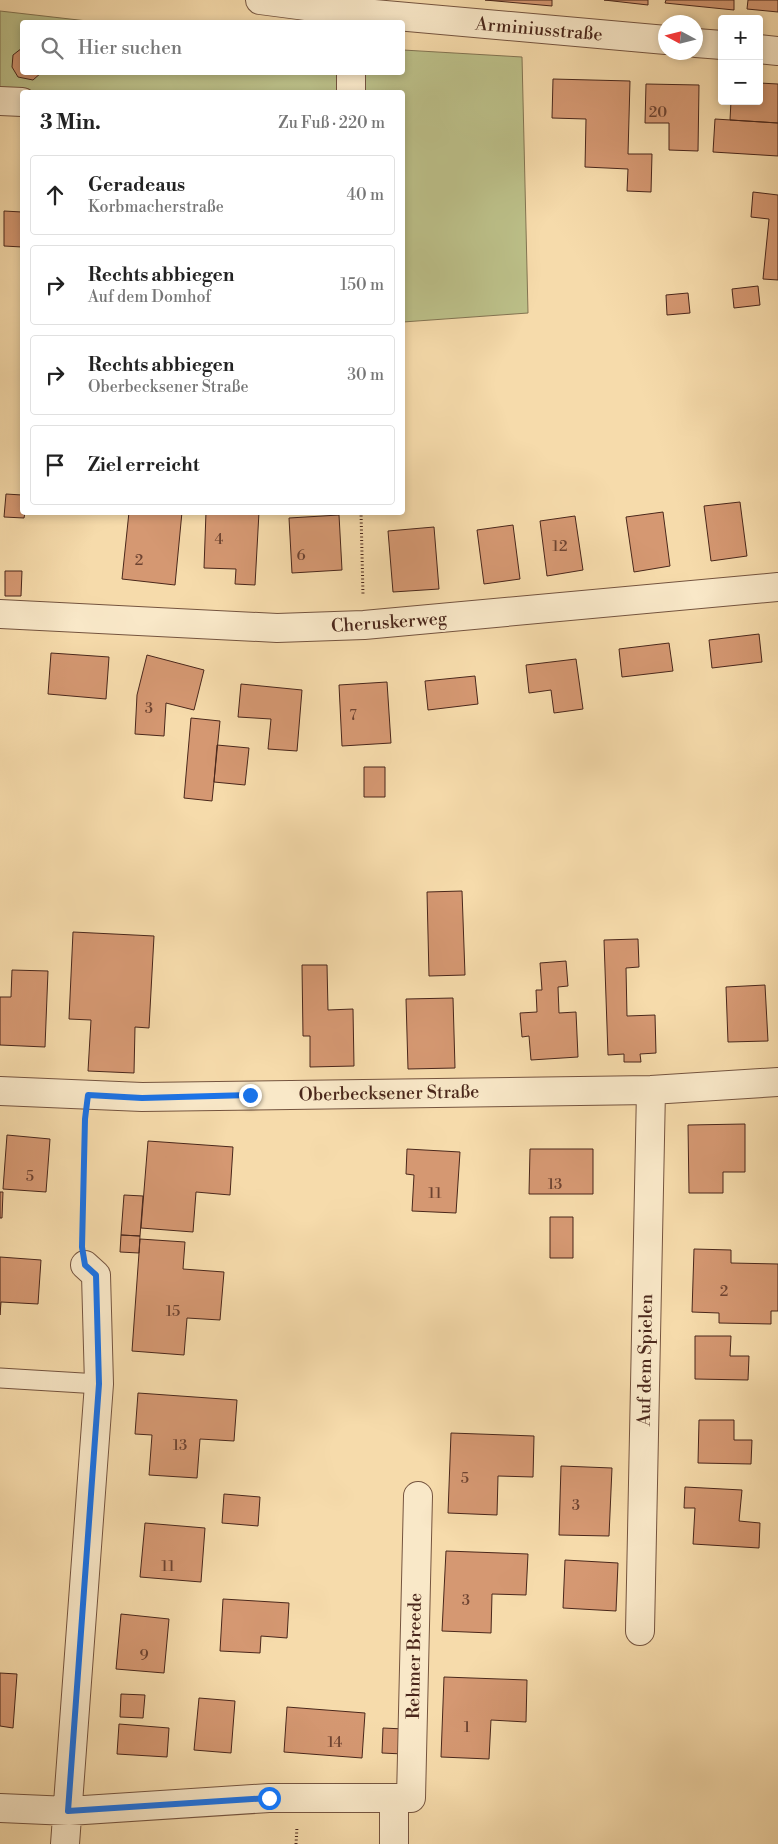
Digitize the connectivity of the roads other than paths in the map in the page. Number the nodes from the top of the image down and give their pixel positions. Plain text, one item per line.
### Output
1 (260, 0) edge
2 (352, 17) edge
3 (393, 20) edge
4 (405, 21) edge
5 (658, 39) edge
6 (703, 44) edge
7 (718, 45) edge
8 (763, 49) edge
9 (778, 50) edge
10 (351, 75) edge
11 (351, 90) edge
12 (0, 101) edge
13 (20, 102) edge
14 (778, 587) edge
15 (0, 614) edge
16 (778, 1082) edge
17 (651, 1090) junction
18 (0, 1091) edge
19 (85, 1265) road end
20 (0, 1378) edge
21 (99, 1384) junction
22 (418, 1496) dead end
23 (640, 1631) dead end
24 (394, 1798) junction
25 (0, 1808) edge
26 (68, 1811) junction
27 (65, 1844) edge
28 (394, 1844) edge

1 - 2 street, Arminiusstraße
2 - 3 street, Arminiusstraße
4 - 5 street, Arminiusstraße
6 - 7 street
8 - 9 street
10 - 11 street
12 - 13 street
14 - 15 street, Cheruskerweg
16 - 17 street, Oberbecksener Straße
17 - 18 street, Oberbecksener Straße
17 - 23 street, Auf dem Spielen
19 - 21 street
20 - 21 lane
21 - 26 street
22 - 24 street, Rehmer Breede
24 - 26 street
24 - 28 street
25 - 26 street
26 - 27 street

